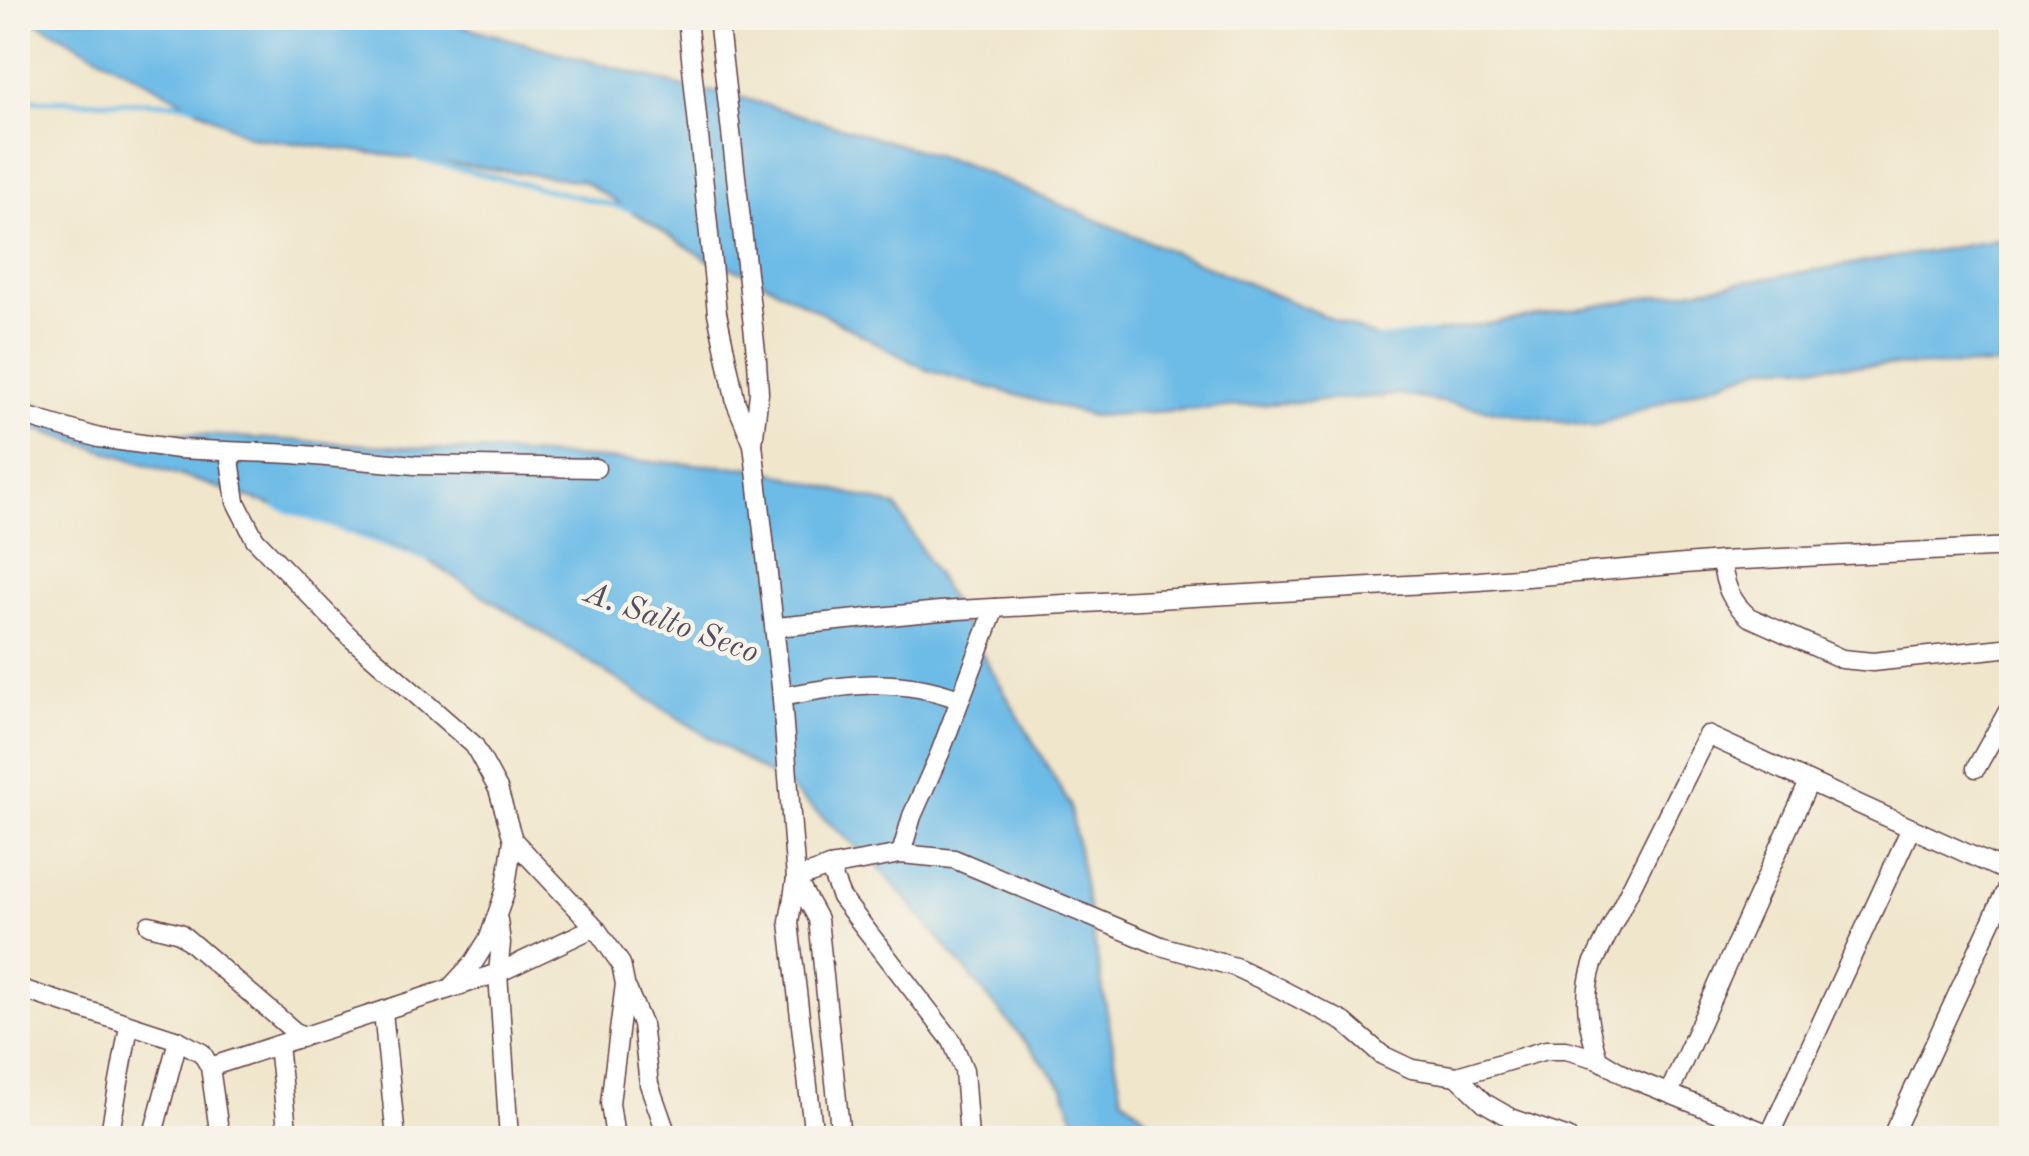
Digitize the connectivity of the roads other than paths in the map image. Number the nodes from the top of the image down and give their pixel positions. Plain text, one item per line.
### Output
1 (687, 18) edge
2 (718, 18) edge
3 (731, 140) junction
4 (700, 143) junction
5 (18, 414) edge
6 (753, 444) junction
7 (229, 452) junction
8 (596, 468) dead end
9 (2012, 547) edge
10 (1721, 561) junction
11 (994, 608) junction
12 (776, 627) junction
13 (2012, 647) edge
14 (782, 696) junction
15 (959, 698) junction
16 (2012, 704) edge
17 (1976, 768) dead end
18 (1809, 782) junction
19 (1911, 828) junction
20 (512, 840) junction
21 (901, 854) junction
22 (829, 867) junction
23 (2012, 876) edge
24 (796, 879) junction
25 (498, 914) junction
26 (149, 925) dead end
27 (595, 928) junction
28 (498, 973) junction
29 (625, 984) junction
30 (452, 987) junction
31 (18, 988) edge
32 (382, 1012) junction
33 (129, 1026) junction
34 (302, 1038) junction
35 (178, 1040) junction
36 (278, 1045) junction
37 (1598, 1059) junction
38 (210, 1067) junction
39 (1457, 1076) junction
40 (1668, 1094) junction
41 (840, 1133) edge
42 (813, 1134) edge
43 (1774, 1136) edge
44 (108, 1138) edge
45 (152, 1138) edge
46 (220, 1138) edge
47 (288, 1138) edge
48 (396, 1138) edge
49 (509, 1138) edge
50 (614, 1138) edge
51 (668, 1138) edge
52 (969, 1138) edge
53 (1568, 1138) edge
54 (1891, 1138) edge

1 - 4 street
2 - 3 street
3 - 4 street
3 - 6 street
4 - 6 street
5 - 7 street
6 - 12 street
7 - 8 street
7 - 20 street
9 - 10 street
10 - 11 street
10 - 13 street
11 - 12 street
11 - 15 street
12 - 14 street
14 - 15 street
14 - 24 street
15 - 21 street
16 - 17 street
18 - 19 street
18 - 37 street
18 - 40 street
19 - 23 street
19 - 43 street
20 - 25 street
20 - 27 street
21 - 22 street
21 - 39 street
22 - 24 street
22 - 52 street
23 - 54 street
24 - 41 street
24 - 42 street
25 - 28 street
25 - 30 street
26 - 34 street
27 - 28 street
27 - 29 street
28 - 30 street
28 - 49 street
29 - 50 street
29 - 51 street
30 - 32 street
31 - 33 street
32 - 34 street
32 - 48 street
33 - 35 street
33 - 44 street
34 - 36 street
35 - 38 street
35 - 45 street
36 - 38 street
36 - 47 street
37 - 39 street
37 - 40 street
38 - 46 street
39 - 53 street
40 - 43 street
41 - 42 street

